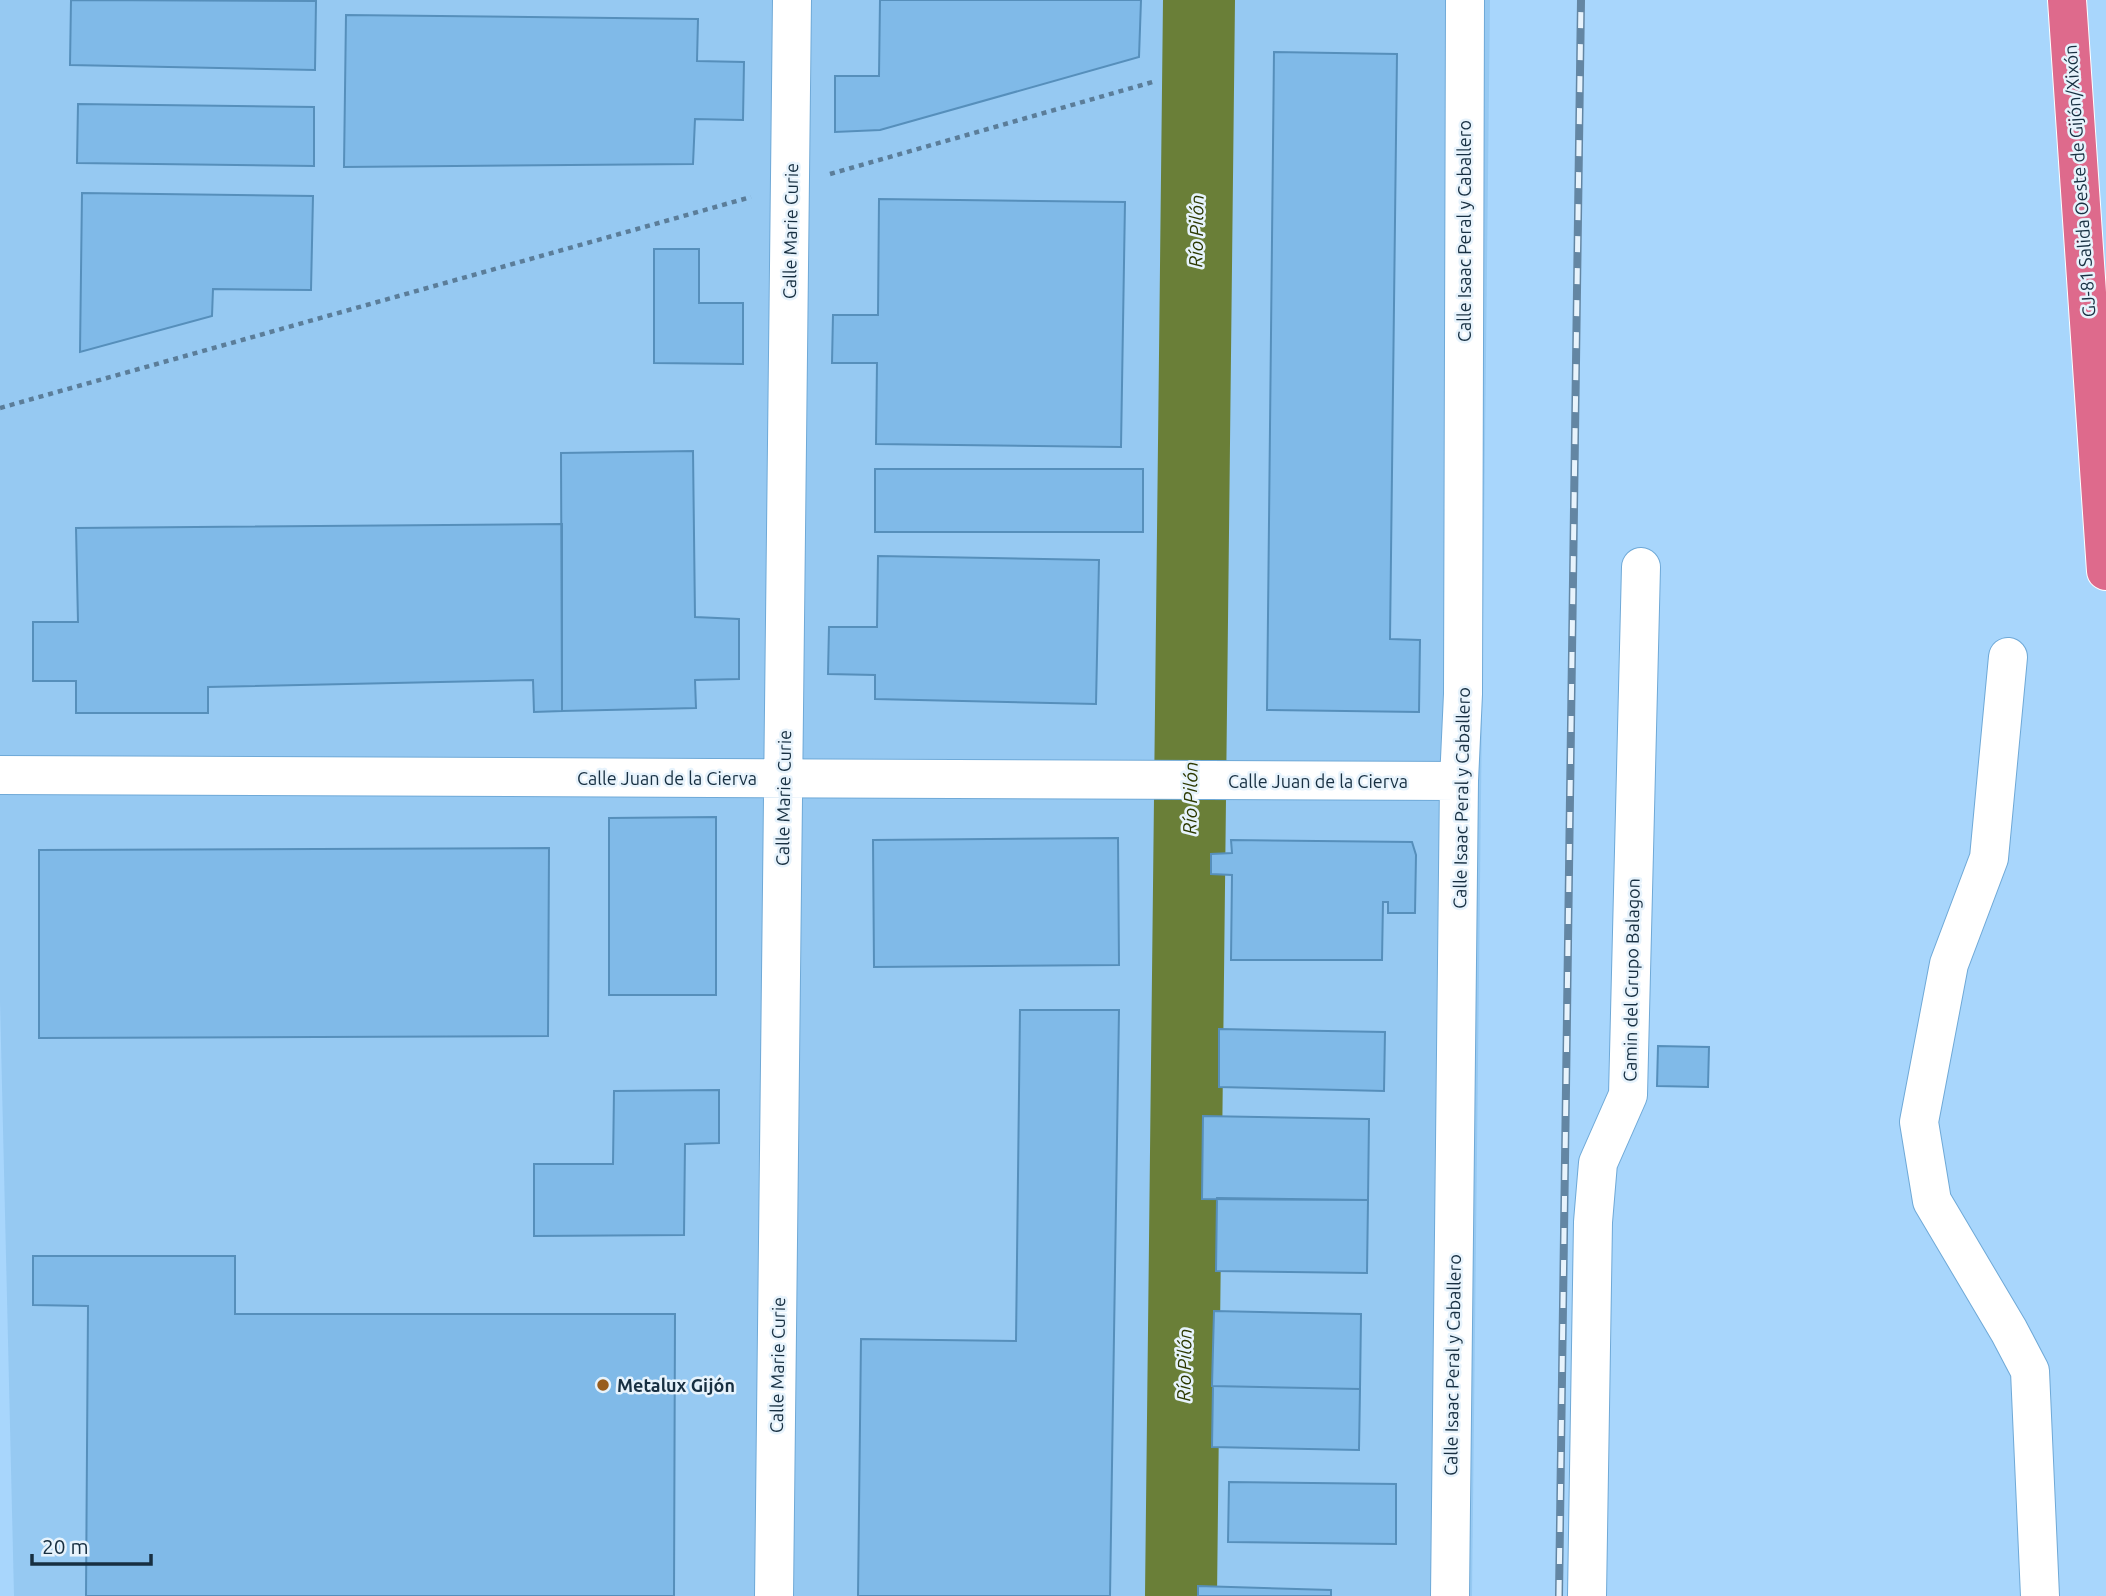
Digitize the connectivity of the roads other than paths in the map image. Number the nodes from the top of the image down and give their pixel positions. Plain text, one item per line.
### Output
1 (792, 0) edge
2 (1465, 0) edge
3 (2067, 0) edge
4 (1641, 568) dead end
5 (2106, 571) edge
6 (2008, 657) dead end
7 (0, 775) edge
8 (783, 778) junction
9 (1459, 781) junction
10 (774, 1596) edge
11 (1450, 1596) edge
12 (1587, 1596) edge
13 (2040, 1596) edge

1 - 8 street, Calle Marie Curie
2 - 9 street, Calle Isaac Peral y Caballero
3 - 5 highway, GJ-81 Salida Oeste de Gijón/Xixón
4 - 12 street, Camin del Grupo Balagon
6 - 13 street
7 - 8 street, Calle Juan de la Cierva
8 - 9 street, Calle Juan de la Cierva
8 - 10 street, Calle Marie Curie
9 - 11 street, Calle Isaac Peral y Caballero

